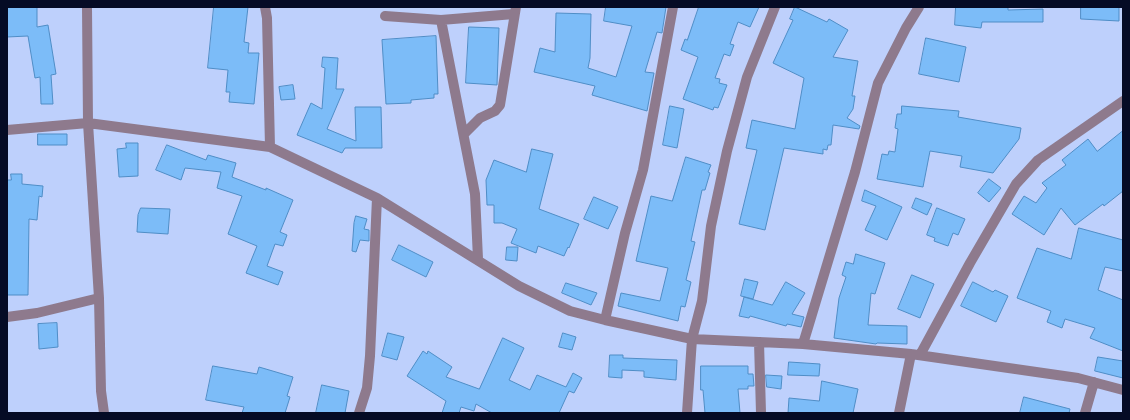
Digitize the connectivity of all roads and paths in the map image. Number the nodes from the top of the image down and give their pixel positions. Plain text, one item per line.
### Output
1 (87, 7) edge
2 (265, 7) edge
3 (673, 7) edge
4 (775, 7) edge
5 (919, 7) edge
6 (515, 11) edge
7 (386, 16) dead end
8 (441, 20) junction
9 (1123, 100) edge
10 (88, 123) junction
11 (7, 130) edge
12 (464, 134) junction
13 (270, 147) junction
14 (377, 198) junction
15 (478, 259) junction
16 (99, 298) junction
17 (7, 317) edge
18 (605, 320) junction
19 (692, 339) junction
20 (759, 342) junction
21 (803, 344) junction
22 (916, 354) junction
23 (1094, 382) junction
24 (1123, 390) edge
25 (104, 413) edge
26 (359, 413) edge
27 (688, 413) edge
28 (761, 413) edge
29 (899, 413) edge
30 (1085, 413) edge

1 - 10 street
2 - 13 street
3 - 18 street
4 - 19 street
5 - 21 street
6 - 8 street
6 - 12 street
7 - 8 street
8 - 12 street
9 - 22 street
10 - 11 street
10 - 13 street
10 - 16 street
12 - 15 street
13 - 14 street
14 - 15 street
14 - 26 street
15 - 18 street
16 - 17 street
16 - 25 street
18 - 19 street
19 - 20 street
19 - 27 street
20 - 21 street
20 - 28 street
21 - 22 street
22 - 23 street
22 - 29 street
23 - 24 street
23 - 30 street

